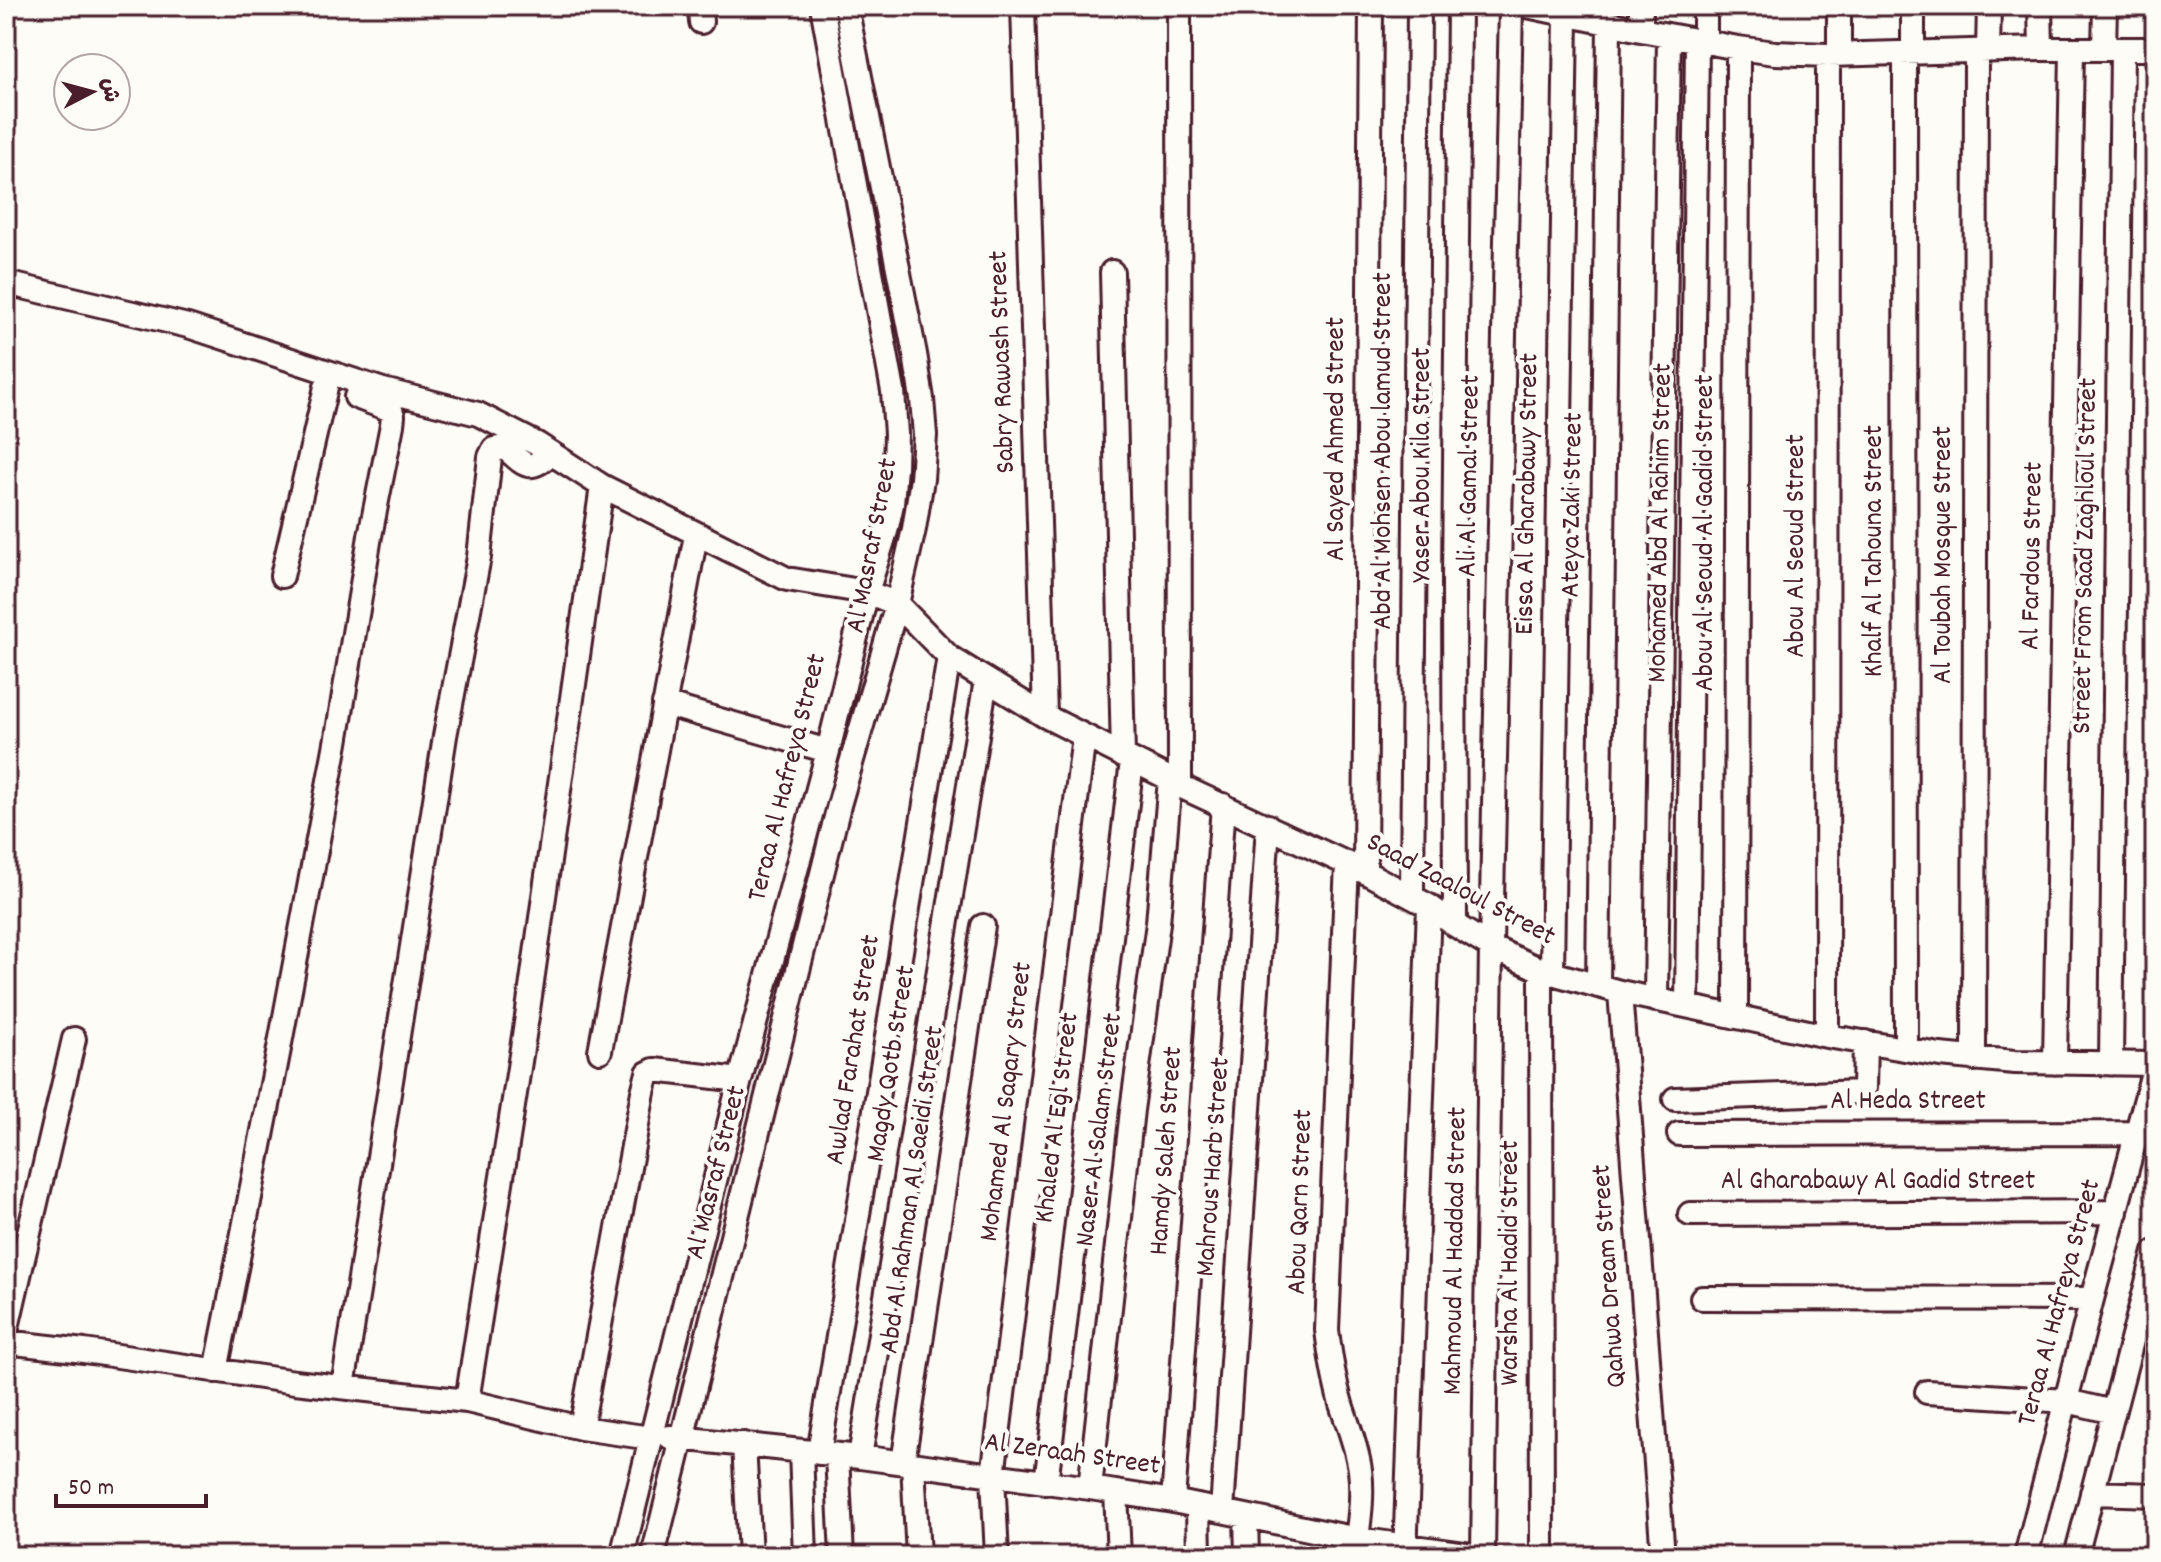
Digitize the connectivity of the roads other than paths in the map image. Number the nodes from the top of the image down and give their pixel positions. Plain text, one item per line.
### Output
1 (822, 6) edge
2 (846, 6) edge
3 (1023, 6) edge
4 (1179, 6) edge
5 (1371, 6) edge
6 (1419, 6) edge
7 (1459, 6) edge
8 (1511, 6) edge
9 (1529, 6) edge
10 (1641, 6) edge
11 (1705, 6) edge
12 (1839, 6) edge
13 (1913, 6) edge
14 (1989, 6) edge
15 (2040, 6) edge
16 (2105, 6) edge
17 (1566, 15) junction
18 (1609, 24) junction
19 (1641, 30) junction
20 (1669, 36) junction
21 (1701, 42) junction
22 (1738, 48) junction
23 (2041, 49) junction
24 (2072, 49) junction
25 (2113, 49) junction
26 (2155, 49) edge
27 (1982, 51) junction
28 (1909, 52) junction
29 (1834, 54) junction
30 (1112, 272) dead end
31 (6, 283) edge
32 (328, 380) junction
33 (551, 453) junction
34 (602, 486) junction
35 (696, 535) junction
36 (282, 576) dead end
37 (867, 592) junction
38 (897, 604) junction
39 (949, 657) junction
40 (986, 680) junction
41 (664, 704) junction
42 (1045, 716) junction
43 (1084, 736) junction
44 (828, 751) junction
45 (1127, 758) junction
46 (1175, 782) junction
47 (1223, 805) junction
48 (1268, 826) junction
49 (1356, 868) junction
50 (1420, 901) junction
51 (1455, 925) junction
52 (983, 926) dead end
53 (1491, 947) junction
54 (1546, 972) junction
55 (1609, 989) junction
56 (1656, 1000) junction
57 (1687, 1006) junction
58 (1736, 1017) junction
59 (1827, 1036) junction
60 (74, 1039) dead end
61 (1865, 1042) junction
62 (1906, 1049) junction
63 (600, 1051) dead end
64 (1974, 1059) junction
65 (2055, 1063) junction
66 (2111, 1064) junction
67 (2155, 1064) edge
68 (740, 1080) junction
69 (1675, 1099) dead end
70 (2137, 1133) junction
71 (1679, 1134) dead end
72 (2116, 1212) junction
73 (1690, 1214) dead end
74 (2155, 1252) edge
75 (1702, 1298) dead end
76 (2092, 1299) junction
77 (6, 1332) edge
78 (6, 1342) edge
79 (216, 1371) junction
80 (343, 1387) junction
81 (1927, 1392) dead end
82 (467, 1401) junction
83 (2067, 1401) junction
84 (2113, 1412) junction
85 (581, 1428) junction
86 (652, 1437) junction
87 (683, 1438) junction
88 (744, 1444) junction
89 (819, 1453) junction
90 (860, 1457) junction
91 (908, 1464) junction
92 (993, 1476) junction
93 (1046, 1483) junction
94 (1090, 1488) junction
95 (1116, 1492) junction
96 (2092, 1493) junction
97 (2155, 1495) edge
98 (1173, 1501) junction
99 (1198, 1506) junction
100 (1222, 1511) junction
101 (1246, 1516) junction
102 (1350, 1544) edge
103 (1405, 1551) edge
104 (622, 1556) edge
105 (653, 1556) edge
106 (750, 1556) edge
107 (805, 1556) edge
108 (842, 1556) edge
109 (918, 1556) edge
110 (997, 1556) edge
111 (1119, 1556) edge
112 (1199, 1556) edge
113 (1247, 1556) edge
114 (1481, 1556) edge
115 (1542, 1556) edge
116 (1663, 1556) edge
117 (2026, 1556) edge
118 (2076, 1556) edge

1 - 37 street, Teraa Al Hafreya Street
2 - 38 street, Al Masraf Street
3 - 42 street, Sabry Rawash Street
4 - 46 street, Naser Al Salam Street
5 - 49 street, Al Sayed Ahmed Street
6 - 50 street, Abd Al Mohsen Abou lamud Street
7 - 51 street, Yaser Abou Kila Street
8 - 53 street, Ali Al Gamal Street
9 - 17 street
10 - 19 street
11 - 21 street, Mohamed Abd Al Rahim Street
12 - 29 street, Abou Al Seoud Street
13 - 28 street, Khalf Al Tahouna Street
14 - 27 street, Al Toubah Mosque Street
15 - 23 street
16 - 25 street, Street From Saad Zaghloul Street
17 - 18 street
17 - 54 street, Eissa Al Gharabawy Street
18 - 19 street
18 - 55 street, Ateya Zaki Street
19 - 20 street
20 - 21 street
20 - 56 street
21 - 22 street
21 - 57 street, Mohamed Abd Al Rahim Street
22 - 29 street
22 - 58 street, Abou Al Seoud Al Gadid Street
23 - 24 street
23 - 27 street
24 - 25 street
24 - 65 street, Al Fardous Street
25 - 26 street
25 - 66 street, Street From Saad Zaghloul Street
27 - 28 street
27 - 64 street, Al Toubah Mosque Street
28 - 29 street
28 - 62 street, Khalf Al Tahouna Street
29 - 59 street, Abou Al Seoud Street
30 - 45 street, Khaled Al Egl Street
31 - 32 street
32 - 33 street
32 - 36 street
32 - 79 street
33 - 34 street
33 - 80 street
34 - 35 street
34 - 82 street
35 - 37 street
35 - 41 street
37 - 38 street
37 - 44 street, Teraa Al Hafreya Street
38 - 39 street, Saad Zaaloul Street
38 - 87 street, Al Masraf Street
39 - 40 street, Saad Zaaloul Street
39 - 89 street, Awlad Farahat Street
40 - 42 street, Saad Zaaloul Street
40 - 90 street, Magdy Qotb Street
41 - 44 street
41 - 63 street
42 - 43 street, Saad Zaaloul Street
43 - 45 street, Saad Zaaloul Street
43 - 92 street, Mohamed Al Saqary Street
44 - 68 street, Teraa Al Hafreya Street
45 - 46 street, Saad Zaaloul Street
45 - 93 street, Khaled Al Egl Street
46 - 47 street, Saad Zaaloul Street
46 - 94 street, Naser Al Salam Street
47 - 48 street, Saad Zaaloul Street
47 - 98 street, Hamdy Saleh Street
48 - 49 street, Saad Zaaloul Street
48 - 100 street, Mahrous Harb Street
49 - 50 street, Saad Zaaloul Street
49 - 102 street, Abou Qarn Street
50 - 51 street, Saad Zaaloul Street
50 - 103 street, Abd Al Mohsen Abou lamud Street
51 - 53 street, Saad Zaaloul Street
52 - 91 street, Abd Al Rahman Al Saeidi Street
53 - 54 street, Saad Zaaloul Street
53 - 114 street, Mahmoud Al Haddad Street
54 - 55 street, Saad Zaaloul Street
54 - 115 street, Warsha Al Hadid Street
55 - 56 street, Saad Zaaloul Street
55 - 116 street, Qahwa Dream Street
56 - 57 street, Saad Zaaloul Street
57 - 58 street, Saad Zaaloul Street
58 - 59 street, Saad Zaaloul Street
59 - 61 street, Saad Zaaloul Street
60 - 77 street
61 - 62 street, Saad Zaaloul Street
61 - 69 street
62 - 64 street, Saad Zaaloul Street
64 - 65 street, Saad Zaaloul Street
65 - 66 street, Saad Zaaloul Street
66 - 67 street, Saad Zaaloul Street
67 - 70 street, Teraa Al Hafreya Street
68 - 85 street
68 - 86 street, Teraa Al Hafreya Street
70 - 71 street, Al Heda Street
70 - 72 street, Teraa Al Hafreya Street
72 - 73 street, Al Gharabawy Al Gadid Street
72 - 76 street, Teraa Al Hafreya Street
74 - 84 street
75 - 76 street
76 - 83 street, Teraa Al Hafreya Street
78 - 79 street, Al Zeraah Street
79 - 80 street, Al Zeraah Street
80 - 82 street, Al Zeraah Street
81 - 83 street
82 - 85 street, Al Zeraah Street
83 - 84 street
83 - 117 street, Teraa Al Hafreya Street
84 - 96 street
85 - 86 street, Al Zeraah Street
86 - 87 street, Al Zeraah Street
86 - 104 street, Teraa Al Hafreya Street
87 - 88 street, Al Zeraah Street
87 - 105 street, Al Masraf Street
88 - 89 street, Al Zeraah Street
88 - 106 street
89 - 90 street, Al Zeraah Street
89 - 107 street
89 - 108 street
90 - 91 street, Al Zeraah Street
91 - 92 street, Al Zeraah Street
91 - 109 street, Abd Al Rahman Al Saeidi Street
92 - 93 street, Al Zeraah Street
92 - 110 street, Mohamed Al Saqary Street
93 - 94 street, Al Zeraah Street
94 - 95 street, Al Zeraah Street
95 - 98 street, Al Zeraah Street
95 - 111 street
96 - 97 street
96 - 118 street
98 - 99 street, Al Zeraah Street
99 - 100 street, Al Zeraah Street
99 - 112 street
100 - 101 street, Al Zeraah Street
101 - 102 street, Al Zeraah Street
101 - 113 street
102 - 103 street, Al Zeraah Street
103 - 114 street, Al Zeraah Street

